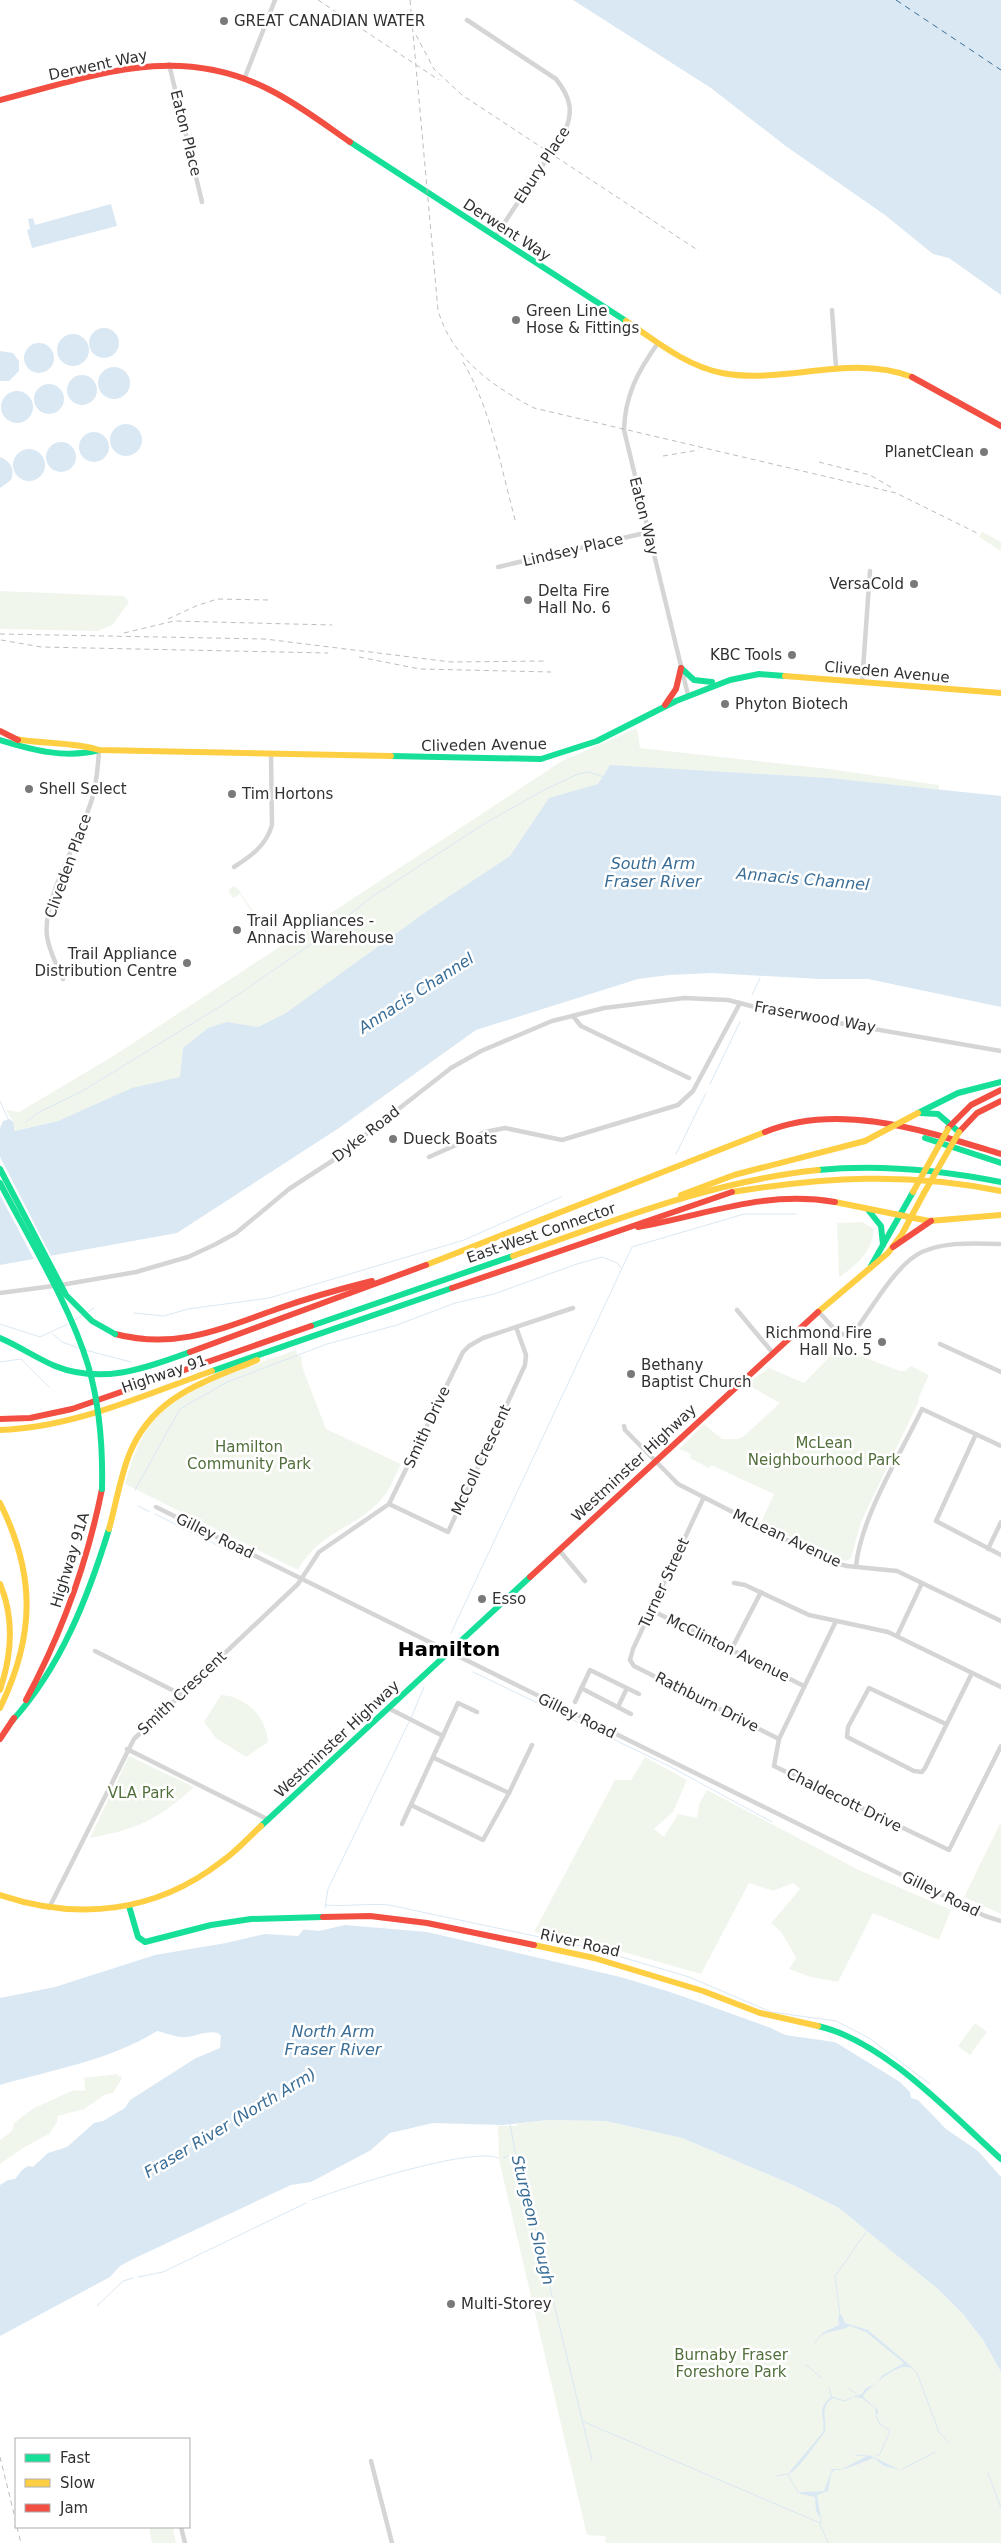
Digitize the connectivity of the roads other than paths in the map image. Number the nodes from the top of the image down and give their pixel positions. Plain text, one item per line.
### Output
1 (275, 0) edge
2 (467, 20) dead end
3 (169, 64) junction
4 (245, 77) junction
5 (0, 100) edge
6 (202, 202) dead end
7 (495, 237) junction
8 (832, 310) dead end
9 (658, 343) junction
10 (836, 367) junction
11 (1001, 426) edge
12 (649, 532) junction
13 (498, 567) dead end
14 (870, 571) dead end
15 (681, 668) junction
16 (716, 682) junction
17 (862, 683) junction
18 (1001, 693) edge
19 (688, 695) junction
20 (663, 708) junction
21 (0, 732) edge
22 (0, 740) edge
23 (99, 750) junction
24 (271, 755) junction
25 (234, 866) dead end
26 (63, 979) dead end
27 (740, 1003) junction
28 (573, 1016) junction
29 (1001, 1051) edge
30 (689, 1078) dead end
31 (1001, 1082) edge
32 (1001, 1090) edge
33 (1001, 1101) edge
34 (918, 1113) junction
35 (859, 1120) junction
36 (950, 1127) junction
37 (959, 1132) junction
38 (1001, 1154) edge
39 (429, 1157) dead end
40 (1001, 1164) edge
41 (0, 1169) edge
42 (1001, 1182) edge
43 (0, 1184) edge
44 (1001, 1191) edge
45 (650, 1208) junction
46 (867, 1210) junction
47 (1001, 1215) edge
48 (900, 1216) junction
49 (911, 1218) junction
50 (931, 1221) junction
51 (623, 1229) junction
52 (1001, 1244) edge
53 (883, 1245) junction
54 (893, 1247) junction
55 (871, 1266) junction
56 (415, 1269) junction
57 (0, 1293) edge
58 (573, 1308) dead end
59 (737, 1310) dead end
60 (819, 1312) junction
61 (516, 1327) junction
62 (333, 1329) junction
63 (0, 1338) edge
64 (940, 1344) dead end
65 (772, 1352) junction
66 (1001, 1372) edge
67 (103, 1398) joint
68 (0, 1419) edge
69 (624, 1426) dead end
70 (0, 1430) edge
71 (976, 1434) junction
72 (1001, 1446) edge
73 (655, 1461) junction
74 (703, 1498) junction
75 (0, 1502) edge
76 (389, 1504) junction
77 (156, 1508) dead end
78 (1001, 1522) edge
79 (988, 1548) junction
80 (559, 1550) junction
81 (1001, 1555) edge
82 (856, 1566) junction
83 (302, 1579) junction
84 (585, 1581) dead end
85 (734, 1582) dead end
86 (922, 1583) junction
87 (0, 1584) edge
88 (761, 1592) junction
89 (651, 1610) junction
90 (836, 1621) junction
91 (1001, 1621) edge
92 (897, 1636) junction
93 (731, 1650) junction
94 (95, 1651) dead end
95 (448, 1652) junction
96 (634, 1666) joint
97 (972, 1673) junction
98 (804, 1686) junction
99 (1001, 1687) edge
100 (581, 1688) junction
101 (627, 1688) junction
102 (0, 1690) edge
103 (180, 1694) junction
104 (639, 1694) dead end
105 (575, 1702) dead end
106 (618, 1707) junction
107 (0, 1708) edge
108 (388, 1708) junction
109 (477, 1712) dead end
110 (631, 1714) dead end
111 (12, 1721) junction
112 (946, 1724) junction
113 (443, 1736) junction
114 (0, 1739) edge
115 (779, 1739) junction
116 (532, 1745) dead end
117 (1001, 1746) edge
118 (127, 1749) junction
119 (434, 1758) junction
120 (509, 1793) junction
121 (411, 1805) junction
122 (269, 1820) junction
123 (402, 1824) dead end
124 (0, 1895) edge
125 (129, 1906) junction
126 (49, 1908) junction
127 (1001, 1921) edge
128 (1001, 2159) edge
129 (372, 2461) dead end
130 (181, 2528) edge
131 (185, 2543) edge
132 (392, 2543) edge

1 - 4 street
2 - 7 street, Ebury Place
3 - 4 main road, Derwent Way
3 - 5 main road, Derwent Way
3 - 6 street, Eaton Place
4 - 7 main road, Derwent Way
7 - 9 main road, Derwent Way
8 - 10 street
9 - 10 main road, Derwent Way
9 - 12 street, Eaton Way
10 - 11 main road, Derwent Way
12 - 13 street, Lindsey Place
12 - 15 street, Eaton Way
14 - 17 street
15 - 16 main road
15 - 19 street, Eaton Way
15 - 20 main road
16 - 17 main road, Cliveden Avenue
16 - 19 main road, Cliveden Avenue
17 - 18 main road, Cliveden Avenue
19 - 20 main road, Cliveden Avenue
20 - 24 main road, Cliveden Avenue
21 - 23 main road, Cliveden Avenue
22 - 23 main road, Cliveden Avenue
23 - 24 main road, Cliveden Avenue
23 - 26 street, Cliveden Place
24 - 25 street
27 - 28 street, Dyke Road
27 - 29 street, Fraserwood Way
27 - 39 street, Fraserwood Way
28 - 30 street
28 - 57 street, Dyke Road
31 - 34 main road
32 - 36 main road, Westminster Highway
33 - 37 main road, Westminster Highway
34 - 36 main road
34 - 45 main road, bridge
35 - 38 main road
35 - 40 main road
35 - 56 main road
36 - 37 main road
36 - 48 main road, Westminster Highway, bridge
37 - 49 main road, Westminster Highway, bridge
41 - 56 main road, bridge
42 - 45 main road, East-West Connector
43 - 111 main road, Highway 91A, bridge
44 - 51 main road, East-West Connector
45 - 67 main road, East-West Connector
46 - 48 main road
46 - 51 main road
46 - 53 main road
47 - 50 main road
48 - 49 main road
48 - 53 main road, Westminster Highway
49 - 50 main road
49 - 54 main road, Westminster Highway
50 - 54 main road
51 - 62 main road, East-West Connector
52 - 60 street
53 - 55 main road, Westminster Highway
54 - 55 main road, Westminster Highway
55 - 60 main road, Westminster Highway
56 - 63 main road
58 - 61 street, Smith Drive
59 - 65 street
60 - 65 main road, Westminster Highway
61 - 76 street, Smith Drive
61 - 76 street, McColl Crescent
62 - 70 main road, Highway 91
62 - 111 main road
64 - 66 street
65 - 73 main road, Westminster Highway
67 - 68 main road, Highway 91
69 - 73 street, McLean Avenue
71 - 72 street
71 - 79 street
71 - 82 street
73 - 74 street, McLean Avenue
73 - 80 main road, Westminster Highway
74 - 82 street, McLean Avenue
74 - 89 street, Turner Street
75 - 107 main road, Highway 91A
76 - 83 street, Smith Drive
77 - 83 street, Gilley Road
78 - 79 street
79 - 81 street
80 - 84 street
80 - 95 main road, Westminster Highway
82 - 86 street, McLean Avenue
83 - 95 street, Gilley Road
83 - 103 street, Smith Crescent
85 - 88 street
86 - 91 street, McLean Avenue
86 - 92 street
87 - 102 main road
88 - 90 street
88 - 93 street
89 - 93 street, McClinton Avenue
89 - 96 street, Turner Street
90 - 92 street
90 - 98 street, Chaldecott Drive
92 - 97 street
93 - 98 street, McClinton Avenue
94 - 103 street
95 - 108 main road, Westminster Highway
95 - 127 street, Gilley Road
96 - 115 street, Rathburn Drive
97 - 99 street
97 - 112 street
98 - 115 street, Chaldecott Drive
100 - 101 street
100 - 105 street
100 - 106 street
101 - 104 street
101 - 106 street
103 - 118 street, Smith Crescent
106 - 110 street
108 - 113 street
108 - 122 main road, Westminster Highway
109 - 113 street
111 - 114 main road, Highway 91A
112 - 112 street
113 - 119 street
115 - 117 street, Chaldecott Drive
116 - 120 street
118 - 122 street
118 - 126 street, Smith Crescent
119 - 120 street
119 - 121 street
120 - 121 street
121 - 123 street
122 - 125 main road, Westminster Highway
124 - 126 main road, Westminster Highway
125 - 126 main road, Westminster Highway
125 - 128 main road, River Road
129 - 132 street
130 - 131 street

